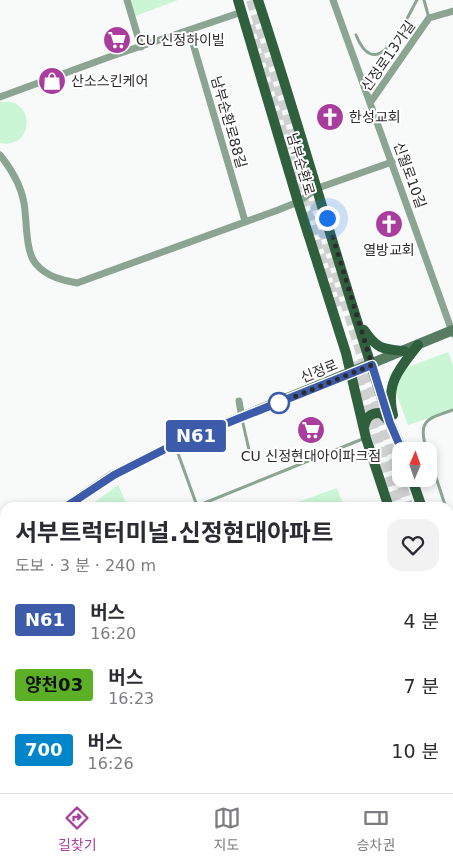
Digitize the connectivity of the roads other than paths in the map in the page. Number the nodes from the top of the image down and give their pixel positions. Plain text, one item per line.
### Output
1 (127, 0) edge
2 (238, 0) edge
3 (258, 0) edge
4 (333, 0) edge
5 (417, 0) edge
6 (424, 0) edge
7 (453, 11) edge
8 (242, 12) junction
9 (429, 18) junction
10 (189, 30) junction
11 (356, 34) dead end
12 (140, 47) junction
13 (0, 97) edge
14 (370, 103) junction
15 (0, 155) edge
16 (392, 162) junction
17 (318, 188) junction
18 (298, 202) junction
19 (245, 221) junction
20 (358, 320) junction
21 (453, 332) edge
22 (418, 345) junction
23 (404, 350) junction
24 (372, 365) junction
25 (351, 373) junction
26 (239, 401) dead end
27 (453, 410) edge
28 (242, 418) junction
29 (390, 423) junction
30 (365, 433) junction
31 (399, 442) edge
32 (400, 442) edge
33 (424, 442) edge
34 (175, 444) junction
35 (249, 450) dead end
36 (438, 484) edge
37 (415, 488) edge
38 (73, 502) edge
39 (196, 502) edge
40 (206, 502) edge
41 (388, 502) edge
42 (420, 502) edge
43 (444, 502) edge

1 - 12 street
2 - 8 main road, 남부순환로
3 - 17 main road, 남부순환로
4 - 14 street, 신월로10길
5 - 11 lane
6 - 9 lane
7 - 9 street, 신정로13가길
8 - 10 street
8 - 18 main road, 남부순환로
9 - 14 street, 신정로13가길
10 - 12 street
10 - 19 street, 남부순환로88길
12 - 13 street
14 - 16 street, 신월로10길
15 - 19 street
16 - 17 street
16 - 21 street, 신월로10길
17 - 18 street
17 - 20 main road, 남부순환로
18 - 19 street
18 - 25 main road, 남부순환로
20 - 23 main road
20 - 24 main road, 남부순환로
21 - 22 main road, 신정로
22 - 23 main road, 신정로
22 - 32 main road
23 - 24 main road, 신정로
24 - 25 main road, 신정로
24 - 29 main road, 남부순환로
25 - 28 main road, 신정로
25 - 30 main road, 남부순환로
26 - 28 street
27 - 33 lane
28 - 34 main road, 신정로
28 - 35 lane
29 - 30 main road
29 - 31 main road, 남부순환로
30 - 40 lane
30 - 41 main road, 남부순환로
34 - 38 main road, 신정로
34 - 39 lane
36 - 43 lane
37 - 42 main road

